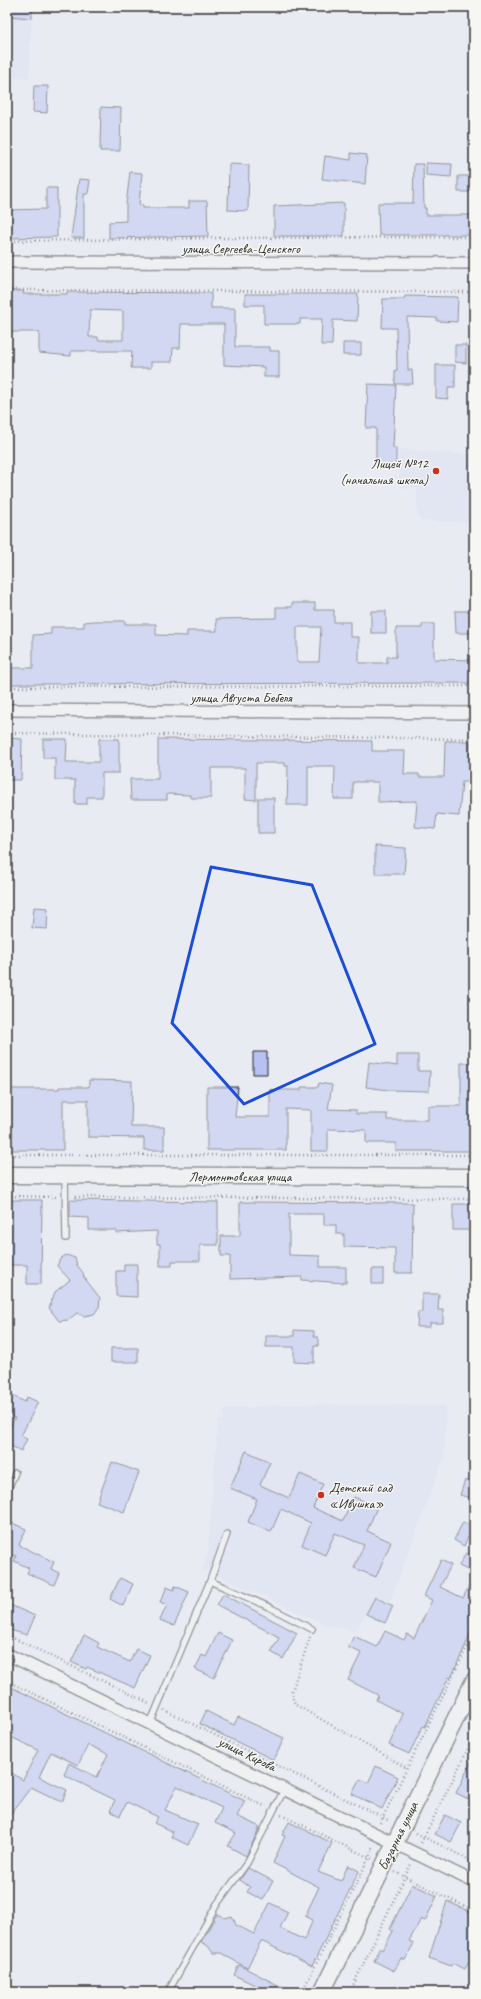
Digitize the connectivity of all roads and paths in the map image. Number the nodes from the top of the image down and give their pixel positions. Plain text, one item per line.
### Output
1 (474, 238) edge
2 (7, 241) edge
3 (7, 262) edge
4 (474, 263) edge
5 (7, 290) edge
6 (474, 292) edge
7 (474, 686) edge
8 (7, 687) edge
9 (7, 710) edge
10 (474, 713) edge
11 (7, 733) edge
12 (474, 739) edge
13 (7, 1155) edge
14 (474, 1155) edge
15 (7, 1175) edge
16 (65, 1176) junction
17 (474, 1177) edge
18 (7, 1196) edge
19 (65, 1197) junction
20 (474, 1199) edge
21 (66, 1238) dead end
22 (15, 1473) dead end
23 (7, 1491) edge
24 (227, 1534) dead end
25 (210, 1581) junction
26 (312, 1629) joint
27 (474, 1633) edge
28 (7, 1635) edge
29 (7, 1654) edge
30 (7, 1681) edge
31 (474, 1681) edge
32 (157, 1707) junction
33 (150, 1724) junction
34 (474, 1737) edge
35 (407, 1768) junction
36 (285, 1788) junction
37 (273, 1811) junction
38 (382, 1817) junction
39 (402, 1827) junction
40 (376, 1833) junction
41 (423, 1837) junction
42 (395, 1842) junction
43 (416, 1854) junction
44 (369, 1858) junction
45 (474, 1862) edge
46 (384, 1865) junction
47 (405, 1878) junction
48 (474, 1882) edge
49 (474, 1911) edge
50 (168, 1992) edge
51 (302, 1992) edge
52 (322, 1992) edge
53 (350, 1992) edge

1 - 2 path
3 - 4 street, улица Сергеева-Ценского
5 - 6 path
7 - 8 path
9 - 10 street, улица Августа Бебеля
11 - 12 path
13 - 14 path
15 - 16 main road, Лермонтовская улица
16 - 17 main road, Лермонтовская улица
16 - 19 lane
18 - 19 path
19 - 20 path
19 - 21 lane
22 - 23 lane
24 - 25 lane
25 - 26 lane
25 - 32 lane
26 - 35 path
27 - 35 path
28 - 32 path
29 - 33 street, улица Кирова
30 - 37 path
31 - 39 main road, Базарная улица
32 - 33 lane
32 - 38 path
33 - 36 street, улица Кирова
34 - 41 path
35 - 38 path
36 - 37 lane
36 - 40 street, улица Кирова
37 - 44 path
37 - 50 lane
38 - 39 path
38 - 40 path
39 - 41 path
39 - 42 main road, Базарная улица
40 - 42 street, улица Кирова
40 - 44 path
41 - 43 path
41 - 45 path
42 - 43 street, улица Кирова
42 - 46 main road, Базарная улица
43 - 47 path
43 - 48 street, улица Кирова
44 - 46 path
44 - 51 path
46 - 47 path
46 - 52 main road, Базарная улица
47 - 49 path
47 - 53 path

